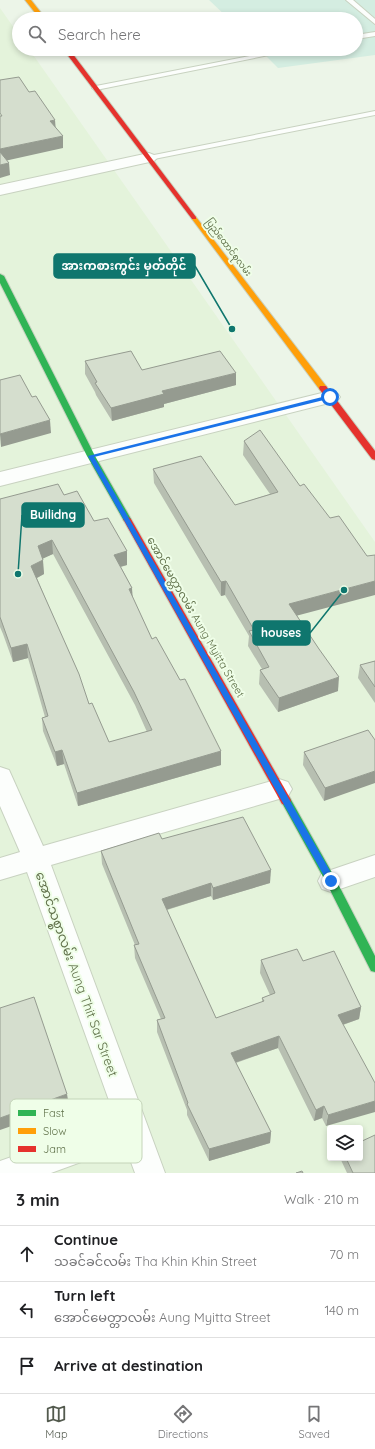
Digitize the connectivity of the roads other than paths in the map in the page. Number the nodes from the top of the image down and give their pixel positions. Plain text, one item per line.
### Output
1 (28, 0) edge
2 (349, 0) edge
3 (37, 12) edge
4 (375, 22) edge
5 (375, 34) edge
6 (363, 37) edge
7 (71, 56) edge
8 (260, 56) edge
9 (96, 88) junction
10 (375, 113) edge
11 (149, 158) junction
12 (0, 190) edge
13 (0, 276) edge
14 (330, 397) junction
15 (91, 456) junction
16 (375, 457) edge
17 (0, 479) edge
18 (0, 777) edge
19 (279, 789) junction
20 (35, 858) junction
21 (375, 866) edge
22 (0, 870) edge
23 (331, 881) junction
24 (375, 967) edge
25 (121, 1099) edge
26 (142, 1153) edge
27 (36, 1163) edge
28 (8, 1173) edge
29 (150, 1173) edge

1 - 3 main road
2 - 4 lane
5 - 6 lane
7 - 9 main road, ပြည်ထောင်စုလမ်း
8 - 9 lane
9 - 11 main road, ပြည်ထောင်စုလမ်း
10 - 11 lane
11 - 12 street
11 - 14 main road, ပြည်ထောင်စုလမ်း
13 - 15 main road, အောင်မေတ္တာလမ်း Aung Myitta Street
14 - 15 street
14 - 16 main road, ပြည်ထောင်စုလမ်း
15 - 17 street
15 - 19 main road, အောင်မေတ္တာလမ်း Aung Myitta Street
18 - 20 street, အောင်သစ္စာလမ်း Aung Thit Sar Street
19 - 20 street
19 - 23 main road, အောင်မေတ္တာလမ်း Aung Myitta Street
20 - 22 street
20 - 25 street, အောင်သစ္စာလမ်း Aung Thit Sar Street
21 - 23 street
23 - 24 main road, အောင်မေတ္တာလမ်း Aung Myitta Street
26 - 29 street, အောင်သစ္စာလမ်း Aung Thit Sar Street
27 - 28 street

